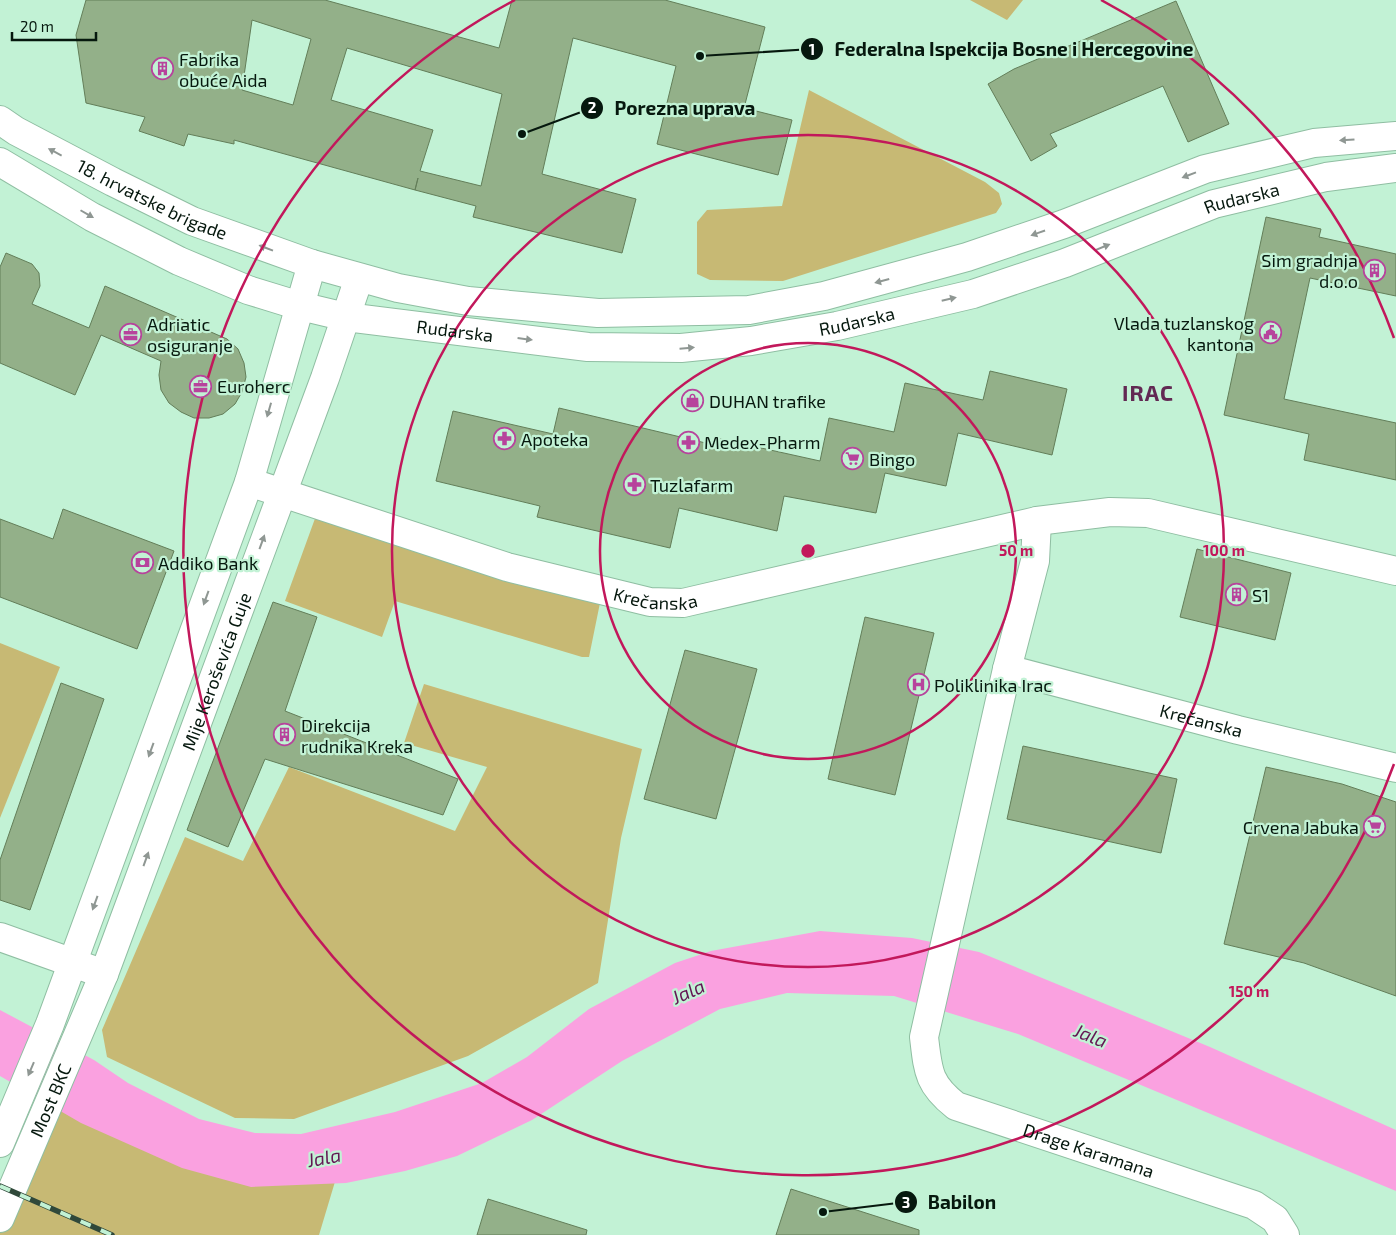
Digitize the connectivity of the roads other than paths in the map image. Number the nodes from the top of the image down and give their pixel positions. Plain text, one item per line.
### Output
1 (0, 120) edge
2 (1396, 136) edge
3 (0, 162) edge
4 (1396, 168) edge
5 (312, 264) junction
6 (359, 278) junction
7 (300, 306) junction
8 (346, 317) junction
9 (249, 482) junction
10 (281, 491) junction
11 (1037, 521) junction
12 (1396, 572) edge
13 (1007, 669) junction
14 (1396, 768) edge
15 (0, 937) edge
16 (72, 964) junction
17 (104, 974) junction
18 (50, 1024) joint
19 (80, 1036) joint
20 (0, 1143) edge
21 (0, 1218) edge
22 (1285, 1235) edge

5 -> 1 main road, 18. hrvatske brigade
2 -> 6 main road, Rudarska
3 -> 7 main road
8 -> 4 main road, Rudarska
5 - 6 main road, Rudarska
5 - 7 main road, Mije Keroševića Guje
6 - 8 main road, Mije Keroševića Guje
7 - 8 main road, Rudarska
7 -> 9 main road, Mije Keroševića Guje
8 - 10 main road, Mije Keroševića Guje
9 - 10 main road, Krečanska
9 -> 16 main road, Mije Keroševića Guje
10 - 11 main road, Krečanska
17 -> 10 main road, Mije Keroševića Guje
11 - 12 main road, Krečanska
11 - 13 main road
13 - 14 main road, Krečanska
13 - 22 main road, Drage Karamana
15 - 16 main road
16 - 17 main road
16 - 18 main road, Mije Keroševića Guje
17 - 19 main road, Mije Keroševića Guje
18 -> 20 main road, Most BKC
19 - 21 main road, Most BKC

